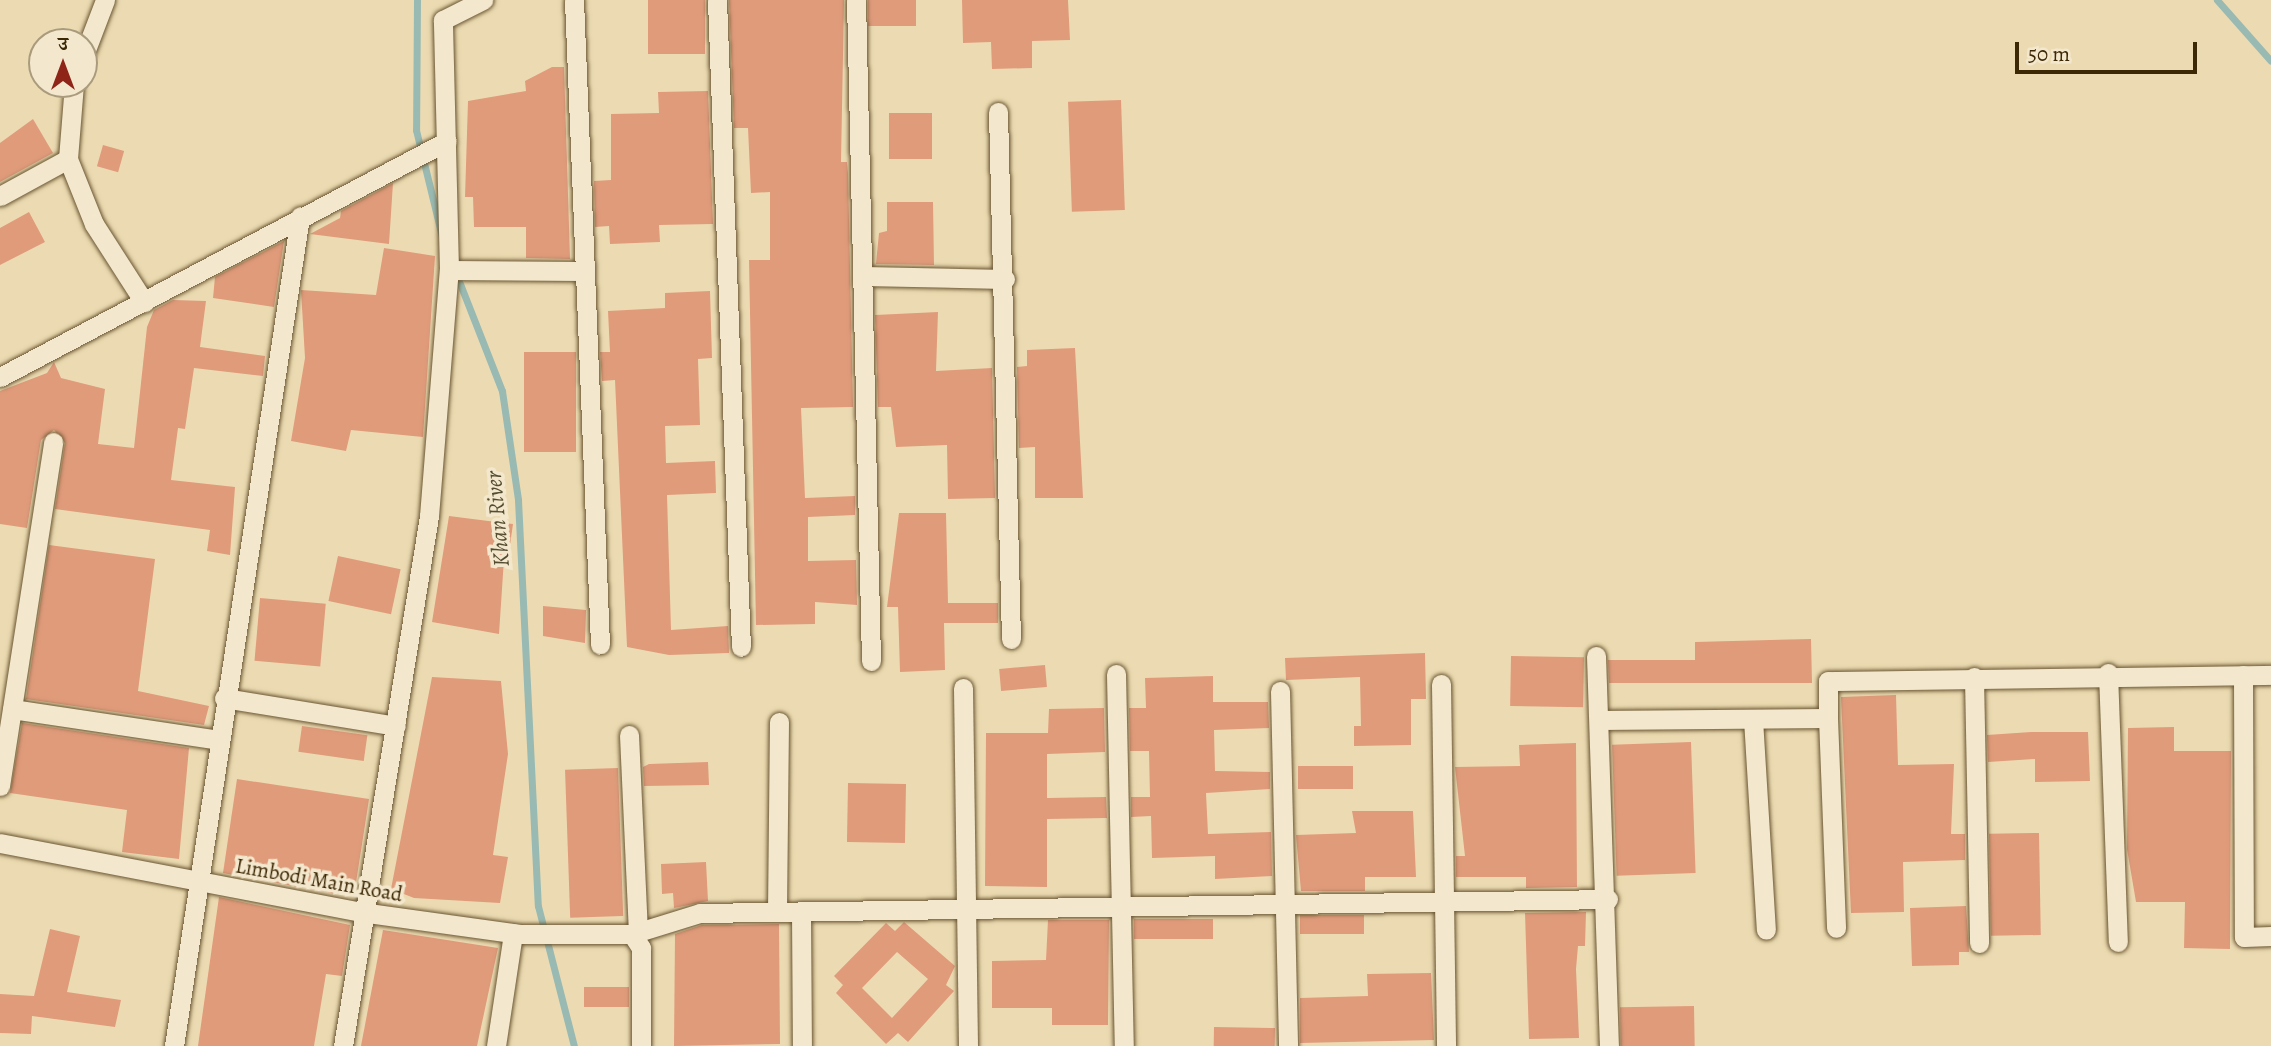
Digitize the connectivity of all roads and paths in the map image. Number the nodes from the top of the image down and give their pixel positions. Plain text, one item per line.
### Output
1 (105, 0) edge
2 (441, 0) edge
3 (482, 0) edge
4 (574, 0) edge
5 (717, 0) edge
6 (856, 0) edge
7 (443, 20) junction
8 (94, 28) edge
9 (73, 98) edge
10 (998, 112) dead end
11 (447, 141) junction
12 (68, 159) junction
13 (0, 196) edge
14 (300, 217) junction
15 (449, 270) junction
16 (582, 271) junction
17 (863, 276) junction
18 (1005, 279) junction
19 (144, 302) junction
20 (0, 377) edge
21 (53, 442) dead end
22 (1011, 639) dead end
23 (600, 644) dead end
24 (741, 647) dead end
25 (1596, 656) dead end
26 (871, 661) dead end
27 (2108, 673) junction
28 (1116, 674) dead end
29 (2243, 675) junction
30 (2271, 675) edge
31 (1973, 677) junction
32 (1441, 684) dead end
33 (963, 688) dead end
34 (1280, 691) dead end
35 (224, 698) junction
36 (12, 709) junction
37 (1828, 718) junction
38 (1753, 719) junction
39 (1599, 720) junction
40 (779, 722) dead end
41 (396, 726) junction
42 (629, 735) dead end
43 (219, 740) junction
44 (0, 786) edge
45 (0, 843) edge
46 (200, 882) junction
47 (1608, 899) junction
48 (1444, 900) junction
49 (1285, 901) junction
50 (1119, 902) junction
51 (967, 906) junction
52 (777, 912) junction
53 (801, 912) junction
54 (368, 913) junction
55 (1836, 928) dead end
56 (1766, 930) dead end
57 (516, 933) junction
58 (635, 933) junction
59 (2271, 936) edge
60 (2118, 942) dead end
61 (1979, 943) dead end
62 (174, 1046) edge
63 (343, 1046) edge
64 (496, 1046) edge
65 (641, 1046) edge
66 (802, 1046) edge
67 (968, 1046) edge
68 (1124, 1046) edge
69 (1288, 1046) edge
70 (1446, 1046) edge
71 (1609, 1046) edge

1 - 8 street
2 - 7 street
3 - 7 street
4 - 16 street
5 - 24 street
6 - 17 street
7 - 11 street
9 - 12 street
10 - 18 street
11 - 14 street
11 - 15 street
12 - 13 street
12 - 19 street
14 - 19 street
14 - 35 street
15 - 16 street
15 - 41 street
16 - 23 street
17 - 18 street
17 - 26 street
18 - 22 street
19 - 20 street
21 - 36 street
25 - 39 street
27 - 29 street
27 - 31 street
27 - 60 street
28 - 50 street
29 - 30 street
29 - 59 street
31 - 37 street
31 - 61 street
32 - 48 street
33 - 51 street
34 - 49 street
35 - 41 street
35 - 43 street
36 - 43 street
36 - 44 street
37 - 38 street
37 - 55 street
38 - 39 street
38 - 56 street
39 - 47 street
40 - 52 street
41 - 54 street
42 - 58 street
43 - 46 street
45 - 46 street, Limbodi Main Road
46 - 54 street, Limbodi Main Road
46 - 62 street
47 - 48 street, Limbodi Main Road
47 - 71 street
48 - 49 street, Limbodi Main Road
48 - 70 street
49 - 50 street, Limbodi Main Road
49 - 69 street
50 - 51 street, Limbodi Main Road
50 - 68 street
51 - 53 street, Limbodi Main Road
51 - 67 street
52 - 53 street, Limbodi Main Road
52 - 58 street, Limbodi Main Road
53 - 66 street
54 - 57 street, Limbodi Main Road
54 - 63 street
57 - 58 street, Limbodi Main Road
57 - 64 street
58 - 65 street

